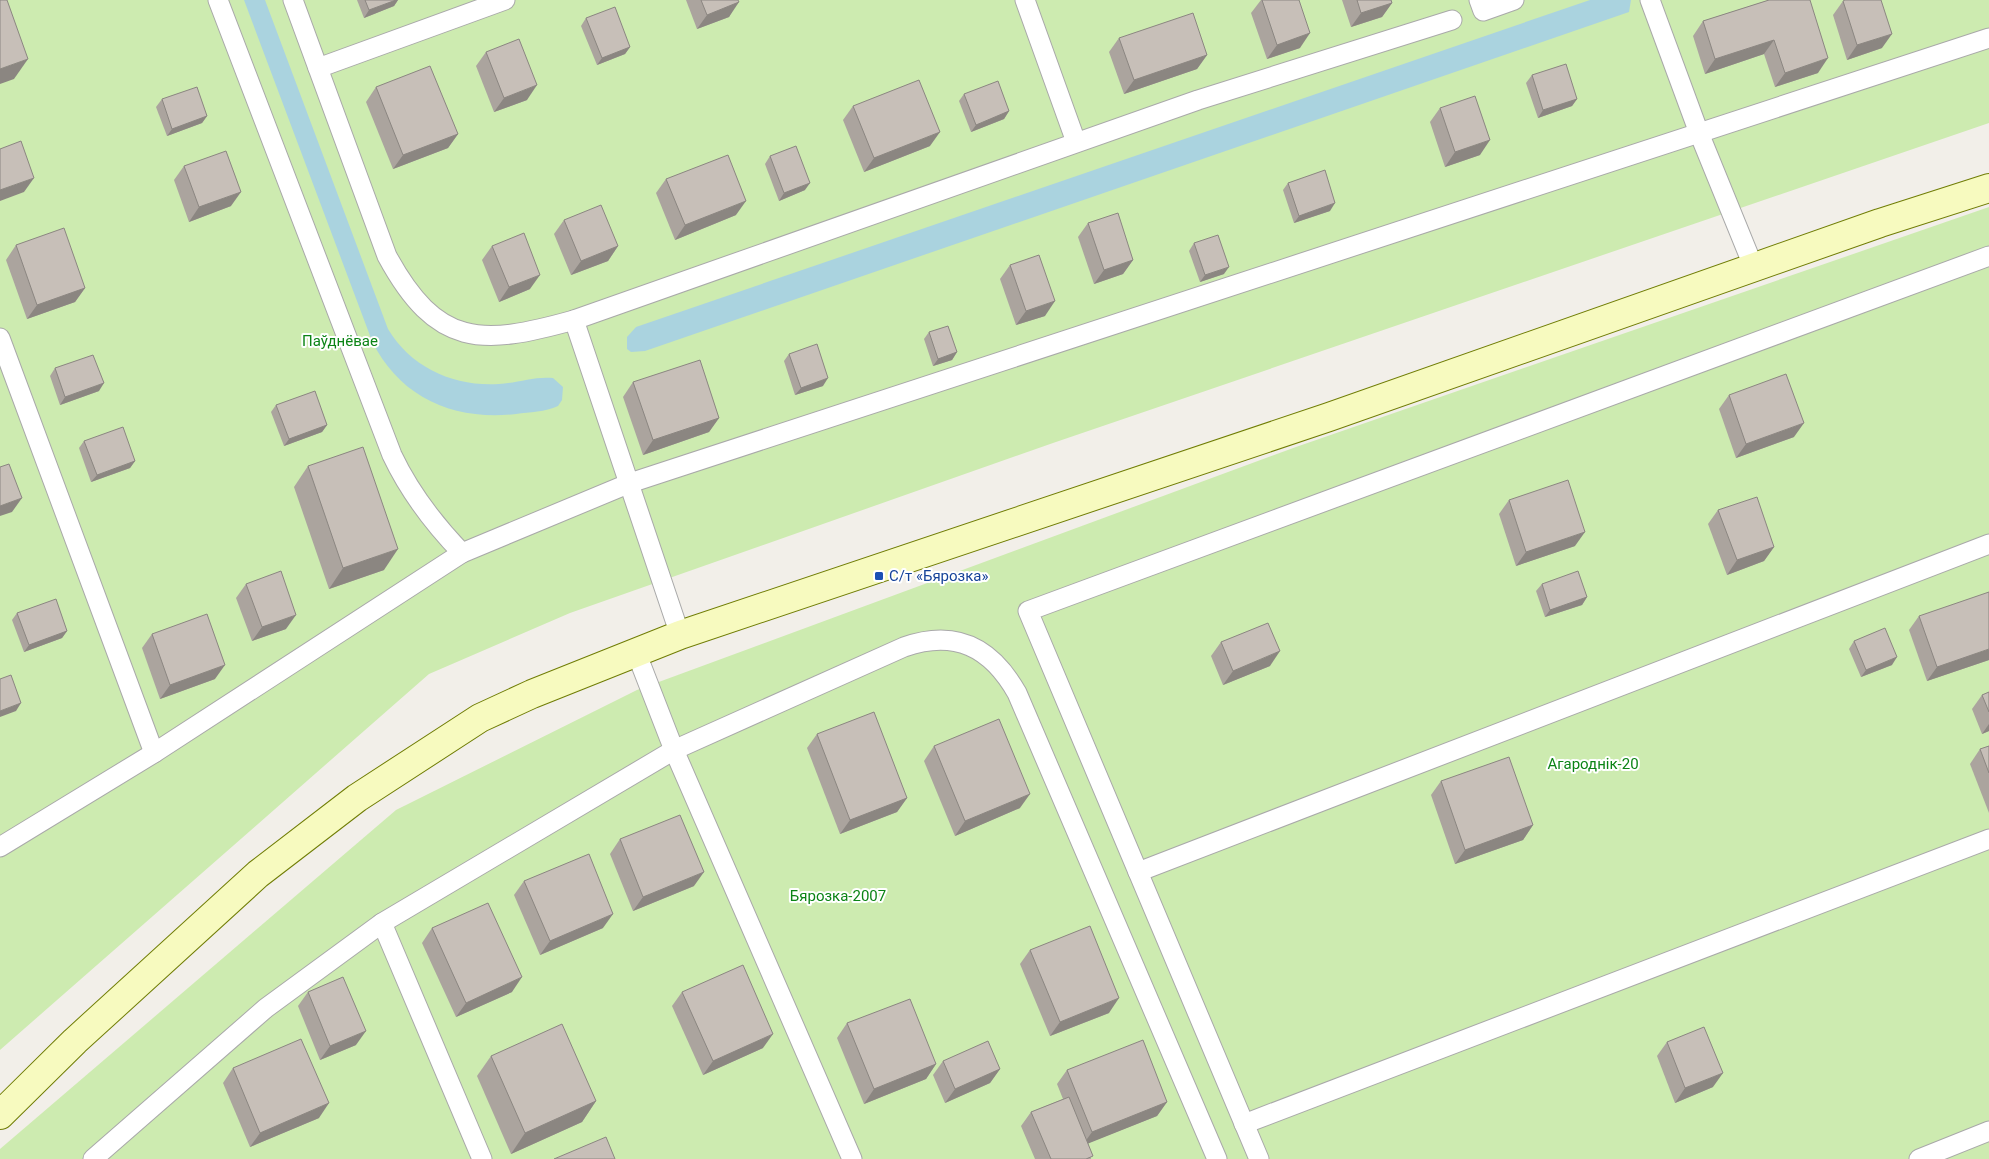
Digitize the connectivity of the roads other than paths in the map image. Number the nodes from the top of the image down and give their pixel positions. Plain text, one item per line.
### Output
1 (218, 0) edge
2 (293, 0) edge
3 (505, 0) edge
4 (1025, 0) edge
5 (1479, 0) edge
6 (1514, 0) edge
7 (1650, 0) edge
8 (1452, 20) dead end
9 (1989, 38) edge
10 (318, 68) junction
11 (1699, 133) junction
12 (1076, 142) junction
13 (1989, 188) edge
14 (1989, 256) edge
15 (1754, 268) junction
16 (574, 320) junction
17 (0, 338) edge
18 (630, 483) junction
19 (1989, 544) edge
20 (462, 553) junction
21 (680, 635) junction
22 (636, 652) junction
23 (674, 750) junction
24 (154, 753) junction
25 (1989, 839) edge
26 (0, 847) edge
27 (1138, 872) junction
28 (382, 924) junction
29 (0, 1115) edge
30 (1244, 1124) junction
31 (1989, 1131) edge
32 (100, 1156) edge
33 (482, 1159) edge
34 (852, 1159) edge
35 (1218, 1159) edge
36 (1259, 1159) edge
37 (1919, 1159) edge

1 - 20 lane
2 - 10 lane
3 - 10 lane
4 - 12 lane
5 - 6 lane
7 - 11 lane
8 - 12 lane
9 - 11 lane
10 - 16 lane
11 - 15 lane
11 - 18 lane
12 - 16 lane
13 - 15 street
14 - 27 lane
15 - 21 street
16 - 18 lane
17 - 24 lane
18 - 20 lane
18 - 21 lane
19 - 27 lane
20 - 24 lane
21 - 22 street
22 - 23 lane
22 - 29 street
23 - 28 lane
23 - 34 lane
23 - 35 lane
24 - 26 lane
25 - 30 lane
27 - 30 lane
28 - 32 lane
28 - 33 lane
30 - 36 lane
31 - 37 lane

